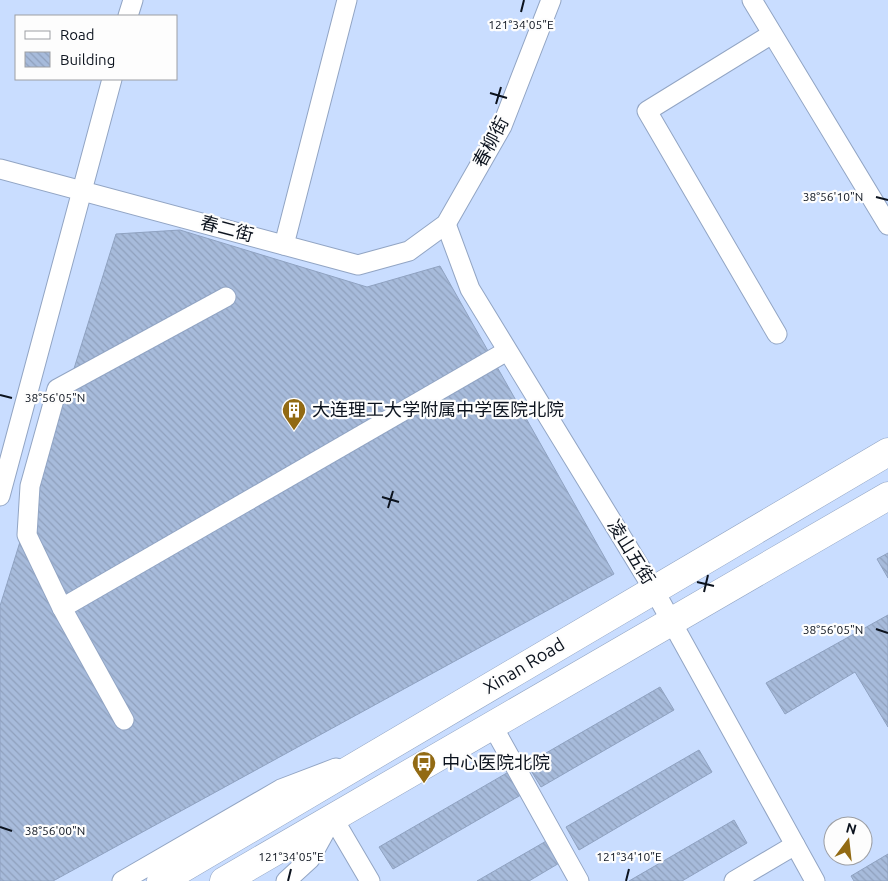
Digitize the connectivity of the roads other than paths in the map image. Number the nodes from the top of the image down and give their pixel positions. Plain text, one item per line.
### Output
1 (133, 0) edge
2 (348, 0) edge
3 (551, 0) edge
4 (752, 0) edge
5 (128, 15) edge
6 (772, 34) junction
7 (112, 80) edge
8 (0, 169) edge
9 (83, 190) junction
10 (446, 224) junction
11 (888, 225) edge
12 (284, 245) junction
13 (226, 297) dead end
14 (777, 334) dead end
15 (507, 351) junction
16 (888, 452) edge
17 (0, 496) edge
18 (888, 496) edge
19 (654, 590) junction
20 (62, 608) junction
21 (672, 622) junction
22 (124, 720) dead end
23 (492, 725) junction
24 (371, 757) junction
25 (333, 818) junction
26 (795, 845) junction
27 (122, 881) edge
28 (161, 881) edge
29 (224, 881) edge
30 (286, 881) edge
31 (370, 881) edge
32 (579, 881) edge
33 (734, 881) edge
34 (815, 881) edge

1 - 5 street
2 - 12 street
3 - 10 street, 春柳街
4 - 6 street
6 - 11 street
6 - 14 street
7 - 9 street
8 - 9 street, 春二街
9 - 12 street, 春二街
9 - 17 street
10 - 12 street, 春二街
10 - 15 street, 凌山五街
13 - 20 street
15 - 19 street, 凌山五街
15 - 20 street
16 - 19 main road, Xinan Road
18 - 21 main road, Xinan Road
19 - 21 street, 凌山五街
19 - 24 main road, Xinan Road
20 - 22 street
21 - 23 main road, Xinan Road
21 - 26 street, 凌山五街
23 - 25 main road, Xinan Road
23 - 32 street
24 - 27 street
24 - 28 main road, Xinan Road
25 - 29 main road, Xinan Road
25 - 30 street
25 - 31 street
26 - 33 street
26 - 34 street, 凌山五街

